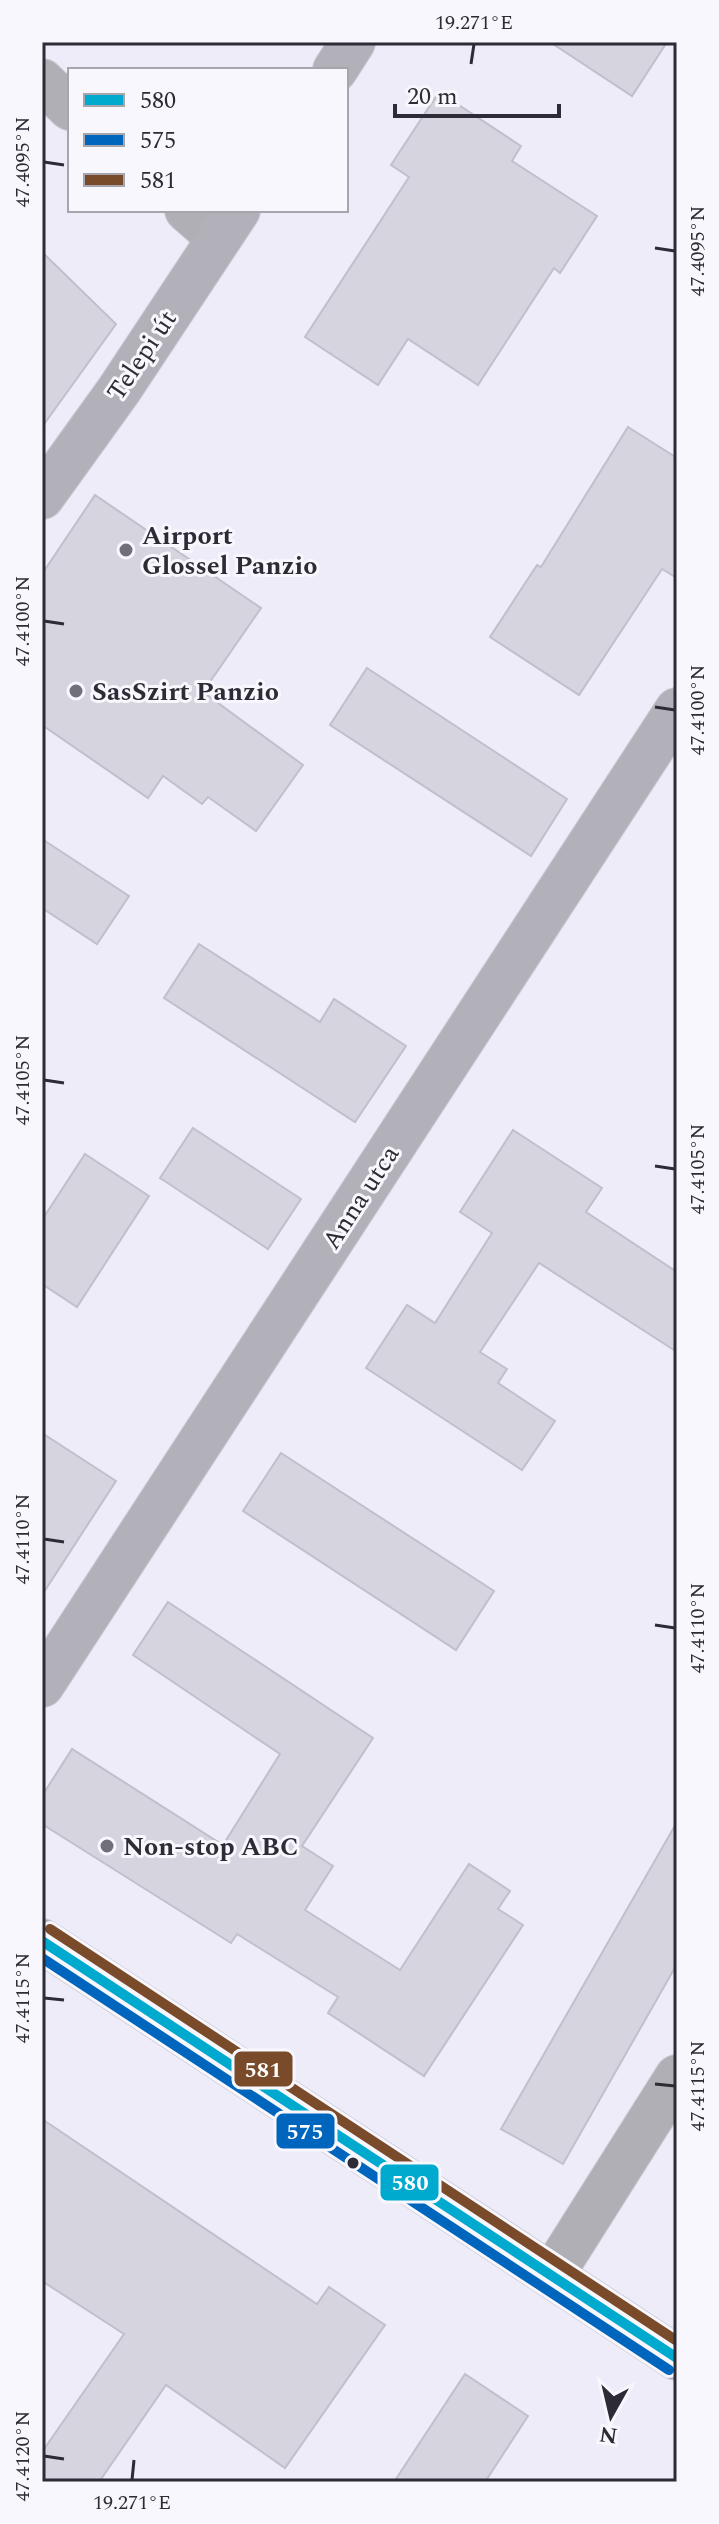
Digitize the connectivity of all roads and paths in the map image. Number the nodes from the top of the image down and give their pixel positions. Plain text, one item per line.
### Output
1 (353, 42) edge
2 (336, 68) edge
3 (42, 81) edge
4 (68, 106) edge
5 (215, 219) edge
6 (42, 497) edge
7 (677, 710) edge
8 (42, 1685) edge
9 (42, 1941) edge
10 (677, 2077) edge
11 (552, 2275) junction
12 (677, 2358) edge

1 - 2 main road
3 - 4 street
5 - 6 main road, Telepi út
7 - 8 main road, Anna utca
9 - 11 main road
10 - 11 street
11 - 12 main road

